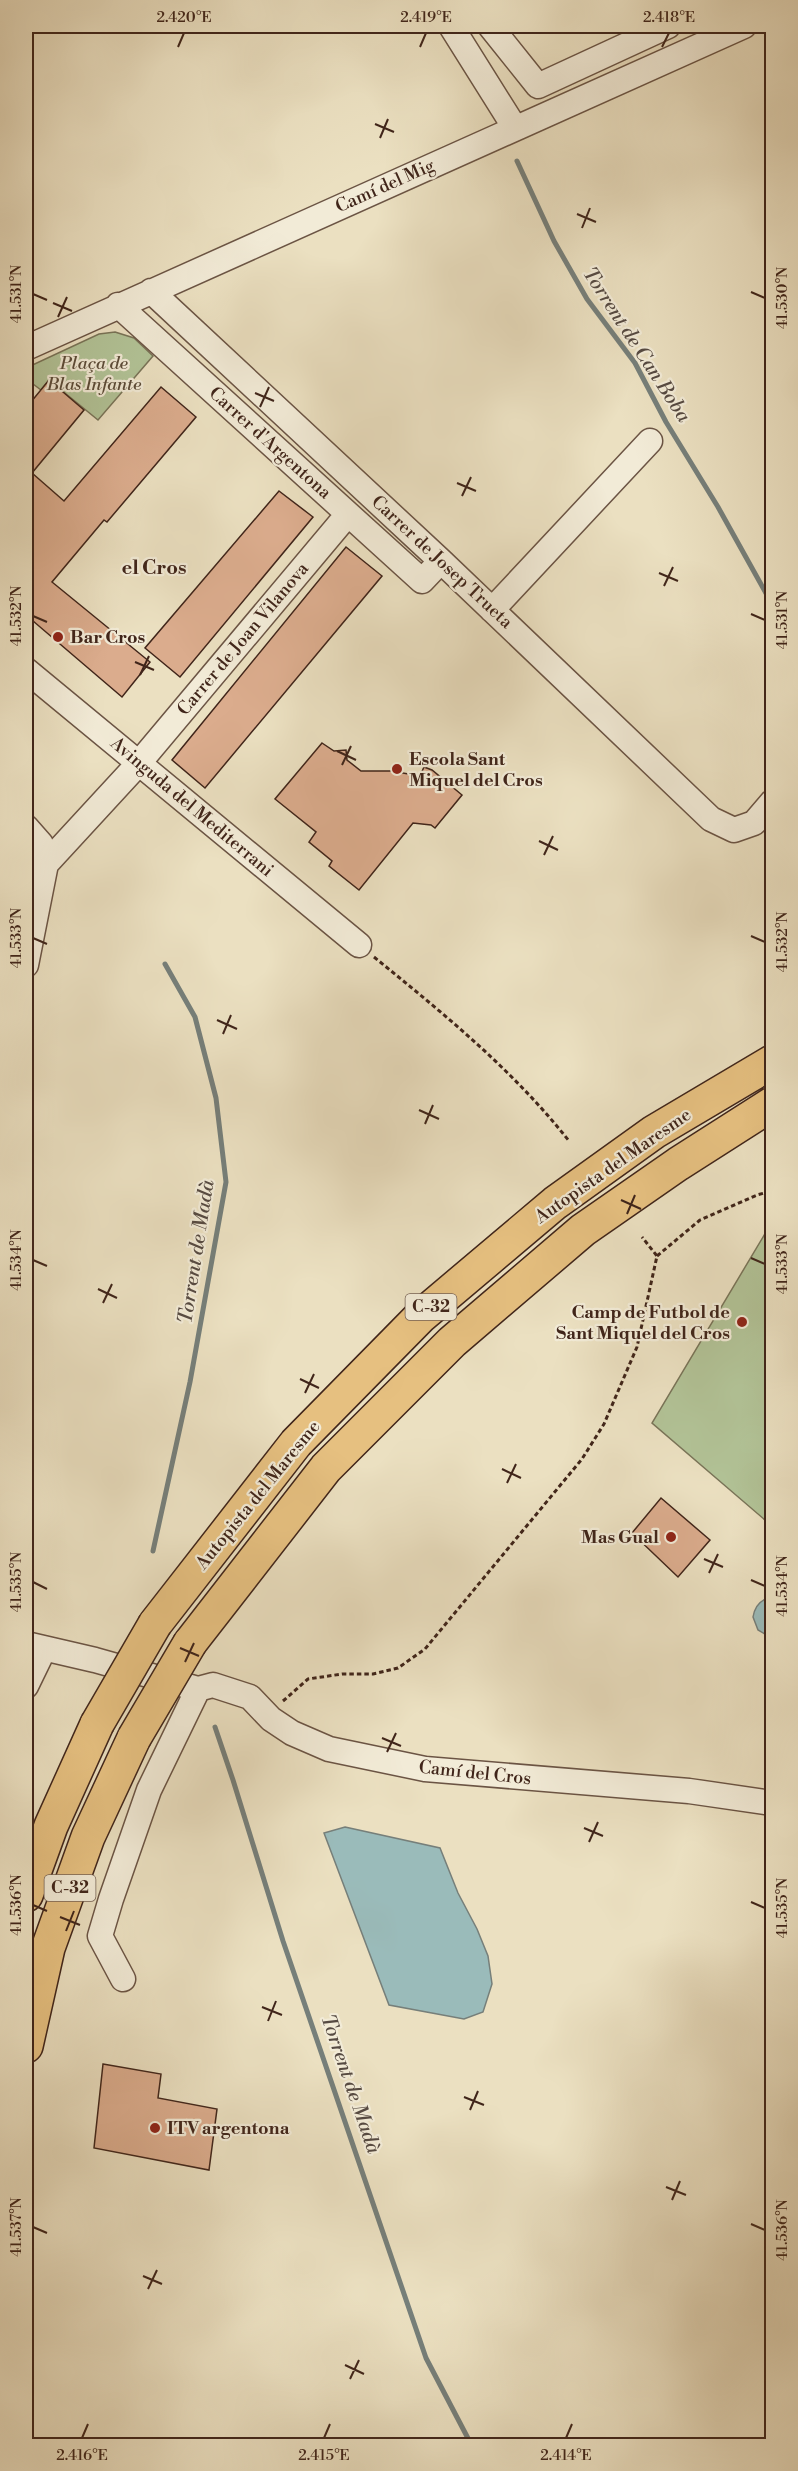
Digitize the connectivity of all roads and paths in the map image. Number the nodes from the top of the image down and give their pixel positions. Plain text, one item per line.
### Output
1 (451, 26) edge
2 (490, 26) edge
3 (668, 26) edge
4 (744, 26) edge
5 (719, 31) edge
6 (515, 128) junction
7 (151, 291) junction
8 (118, 305) junction
9 (26, 348) edge
10 (650, 441) dead end
11 (348, 514) junction
12 (441, 561) junction
13 (492, 610) junction
14 (26, 670) edge
15 (139, 763) junction
16 (772, 802) edge
17 (26, 827) edge
18 (46, 864) junction
19 (359, 945) joint
20 (26, 965) edge
21 (772, 1062) edge
22 (772, 1104) edge
23 (569, 1140) dead end
24 (772, 1191) edge
25 (642, 1237) dead end
26 (657, 1256) junction
27 (35, 1646) edge
28 (26, 1686) edge
29 (198, 1689) junction
30 (271, 1719) junction
31 (772, 1803) edge
32 (26, 1895) edge
33 (123, 1978) dead end
34 (26, 2046) edge

1 - 6 street
2 - 3 street
4 - 5 street, Camí del Mig
5 - 6 street, Camí del Mig
6 - 7 street, Camí del Mig
7 - 8 street, Camí del Mig
7 - 12 street, Carrer de Josep Trueta
8 - 9 street, Camí del Mig
8 - 11 street, Carrer d'Argentona
10 - 13 street
11 - 12 street, Carrer d'Argentona
11 - 15 street, Carrer de Joan Vilanova
12 - 13 street, Carrer de Josep Trueta
13 - 16 street, Carrer de Josep Trueta
14 - 15 street, Avinguda del Mediterrani
15 - 18 street, Carrer de Joan Vilanova
15 - 19 street, Avinguda del Mediterrani
17 - 18 street
18 - 20 street
19 - 23 path
21 - 32 highway, Autopista del Maresme / C-32, bridge
22 - 34 highway, Autopista del Maresme / C-32, bridge
24 - 26 path
25 - 26 path
26 - 30 path
27 - 28 street
27 - 29 street, Camí del Cros
29 - 30 street, Camí del Cros
29 - 33 street
30 - 31 street, Camí del Cros

